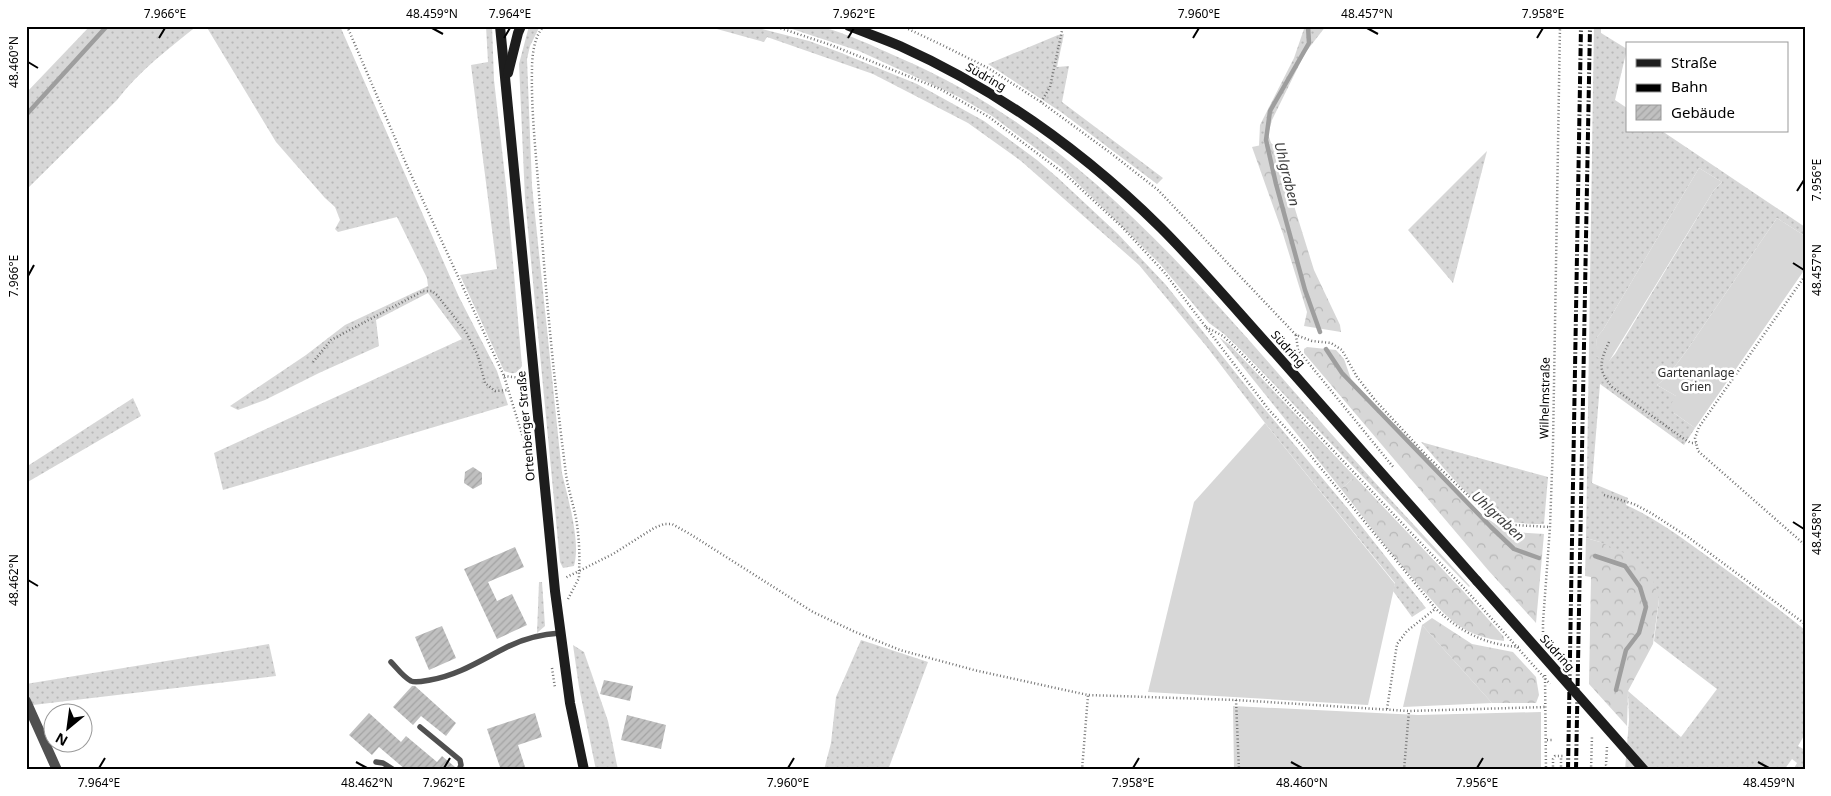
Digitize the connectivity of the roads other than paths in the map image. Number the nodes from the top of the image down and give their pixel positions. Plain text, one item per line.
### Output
1 (500, 26) edge
2 (522, 26) edge
3 (848, 26) edge
4 (506, 79) junction
5 (560, 633) junction
6 (391, 662) dead end
7 (26, 701) edge
8 (420, 726) dead end
9 (376, 762) dead end
10 (57, 770) edge
11 (394, 770) edge
12 (459, 770) edge
13 (584, 770) edge
14 (1644, 770) edge

1 - 4 street, Ortenberger Straße
2 - 4 street, Ortenberger Straße
3 - 14 street, Südring, bridge
4 - 5 street, Ortenberger Straße
5 - 6 lane
5 - 13 street, Ortenberger Straße
7 - 10 street
8 - 12 lane
9 - 11 lane

